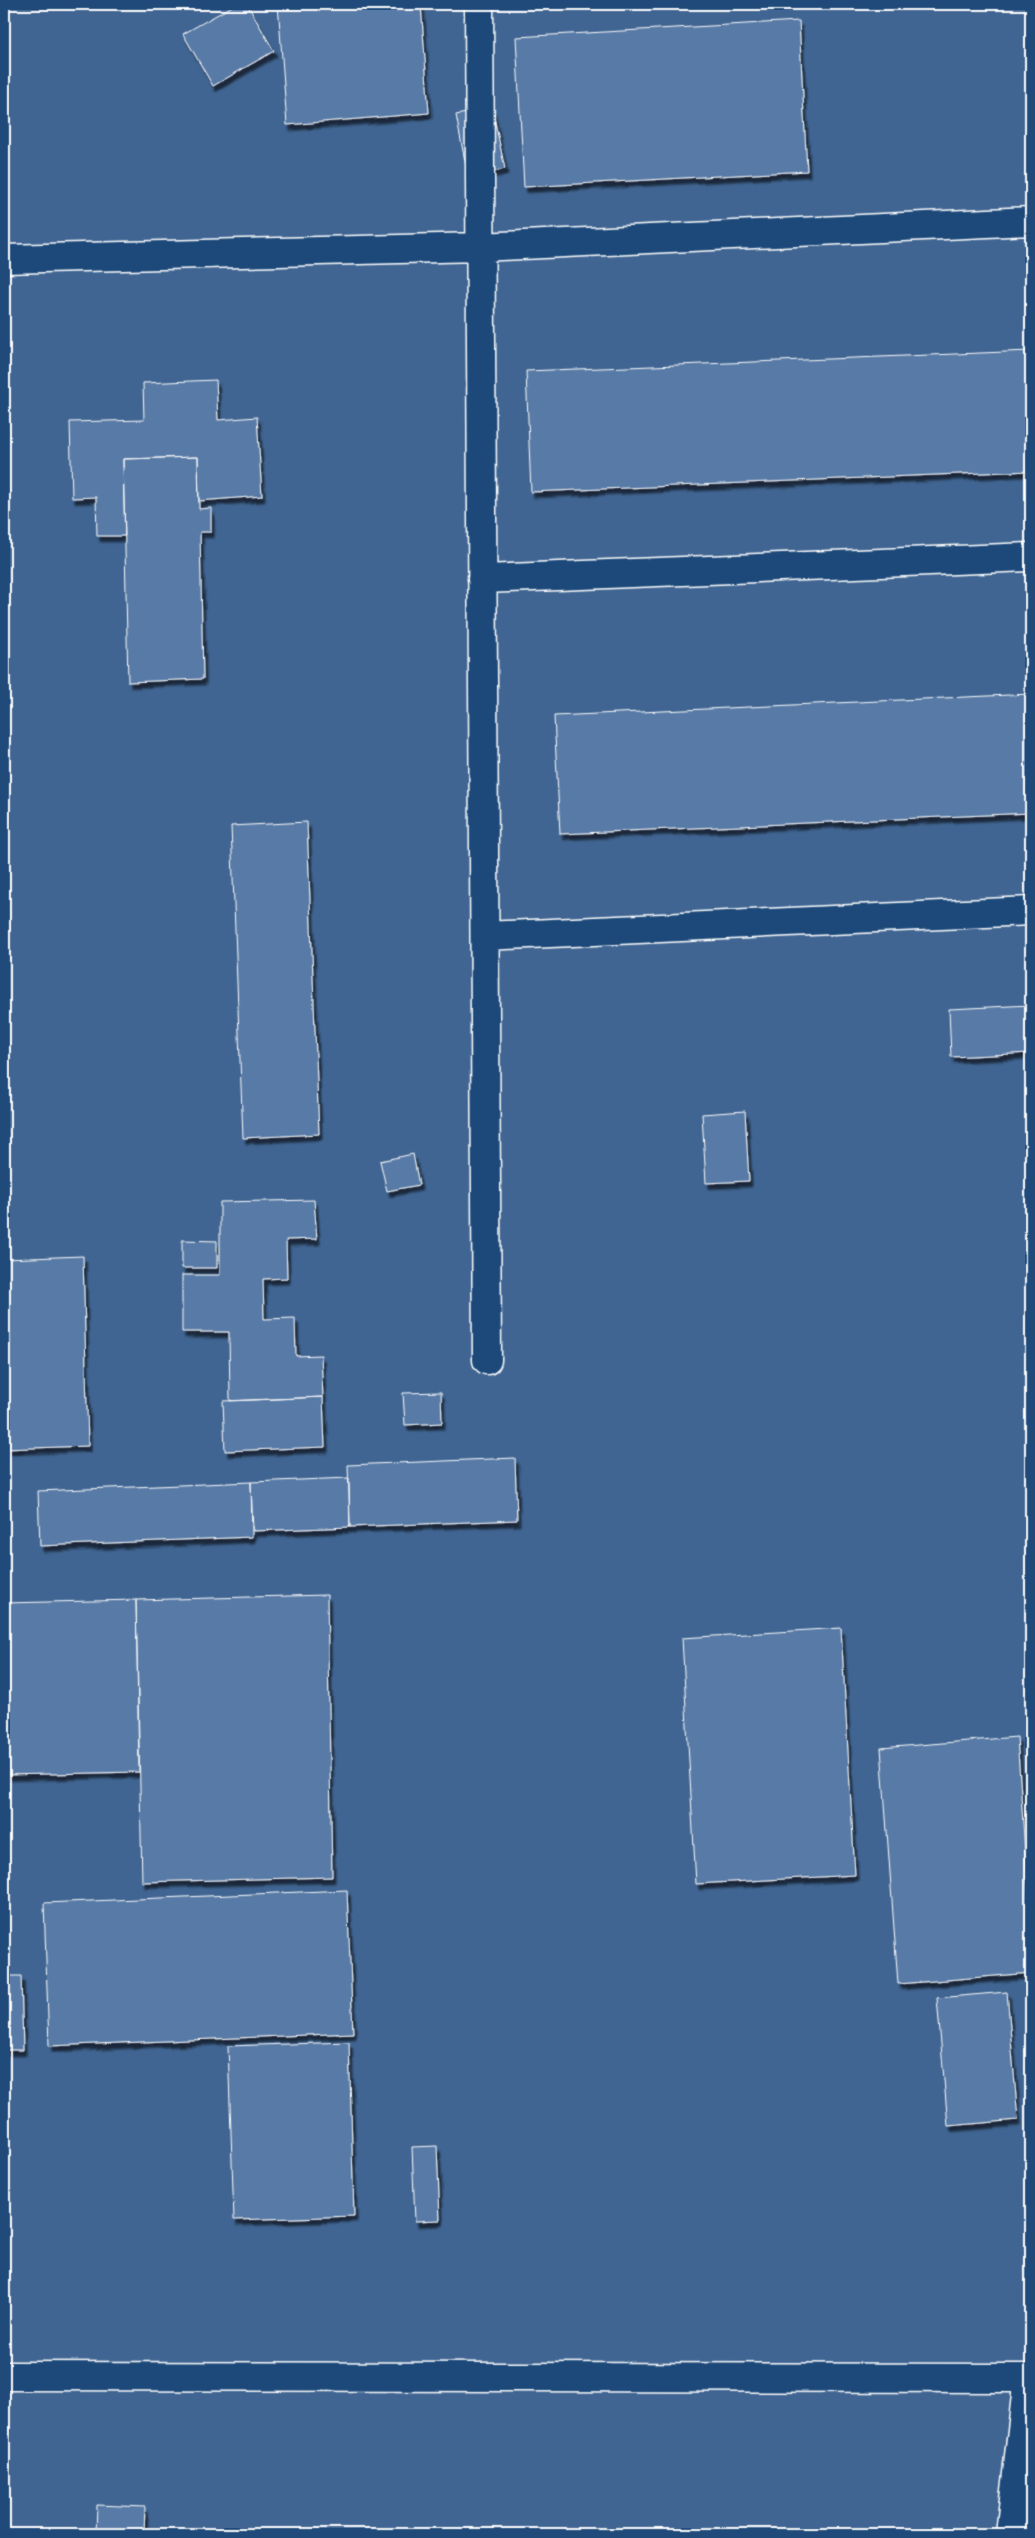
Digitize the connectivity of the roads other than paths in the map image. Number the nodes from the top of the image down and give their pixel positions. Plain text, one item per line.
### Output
1 (479, 4) edge
2 (1031, 221) edge
3 (480, 247) junction
4 (4, 260) edge
5 (1031, 557) edge
6 (482, 579) junction
7 (1031, 911) edge
8 (485, 936) junction
9 (487, 1360) dead end
10 (4, 2376) edge
11 (1030, 2378) edge
12 (1010, 2534) edge

1 - 3 street
2 - 3 street
3 - 4 street
3 - 6 street
5 - 6 street
6 - 8 street
7 - 8 street
8 - 9 street
10 - 11 street
11 - 12 street

